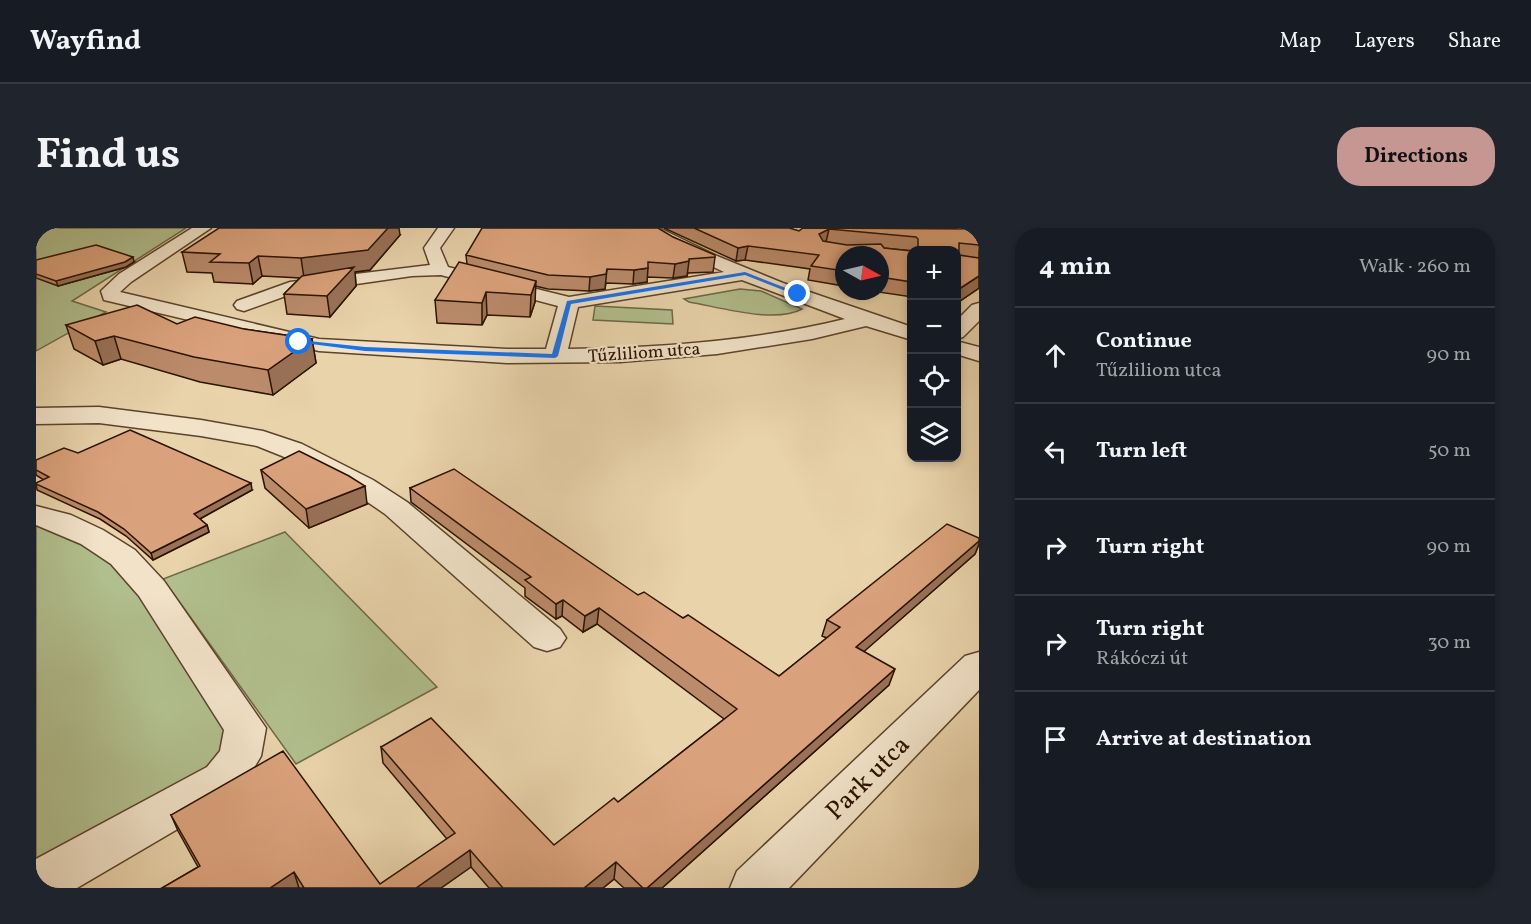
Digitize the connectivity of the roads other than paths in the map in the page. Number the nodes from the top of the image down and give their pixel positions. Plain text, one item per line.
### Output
1 (203, 228) edge
2 (446, 228) edge
3 (647, 228) edge
4 (441, 270) junction
5 (745, 274) junction
6 (125, 278) junction
7 (146, 283) dead end
8 (222, 300) dead end
9 (569, 303) junction
10 (244, 305) junction
11 (979, 309) edge
12 (865, 320) junction
13 (246, 329) junction
14 (961, 329) edge
15 (907, 333) edge
16 (961, 348) edge
17 (979, 354) edge
18 (555, 356) junction
19 (36, 416) edge
20 (36, 515) edge
21 (547, 638) dead end
22 (979, 666) edge
23 (36, 885) edge
24 (755, 888) edge

1 - 6 street
2 - 4 street
3 - 5 street
4 - 9 street
4 - 10 street
5 - 9 street
5 - 12 street
6 - 7 street
6 - 13 street, Tűzliliom utca
8 - 10 street
9 - 18 street
10 - 13 street
11 - 14 street
12 - 15 street
12 - 18 street, Tűzliliom utca
13 - 18 street, Tűzliliom utca
16 - 17 street
19 - 21 street
20 - 23 street
22 - 24 street, Park utca

